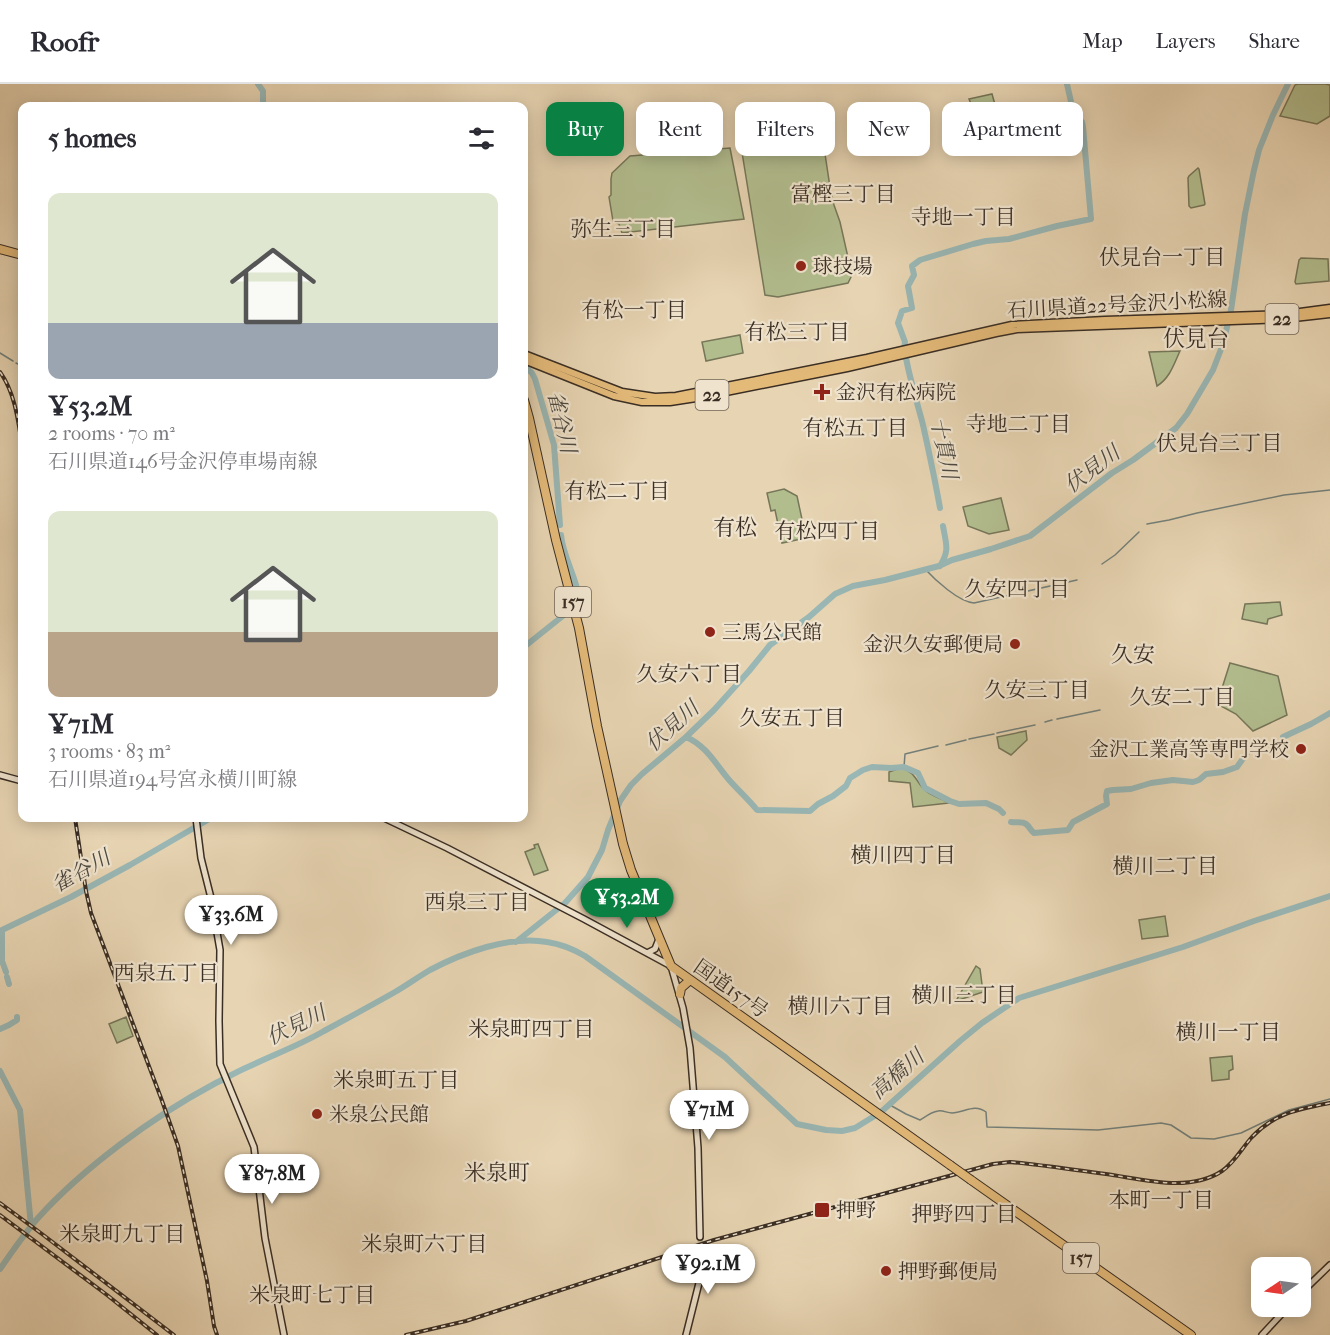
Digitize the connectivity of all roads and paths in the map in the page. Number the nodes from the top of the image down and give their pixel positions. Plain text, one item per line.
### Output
1 (0, 249) edge
2 (18, 254) edge
3 (1330, 308) edge
4 (1330, 314) edge
5 (1233, 318) junction
6 (905, 352) junction
7 (528, 356) edge
8 (528, 362) edge
9 (528, 414) edge
10 (0, 775) edge
11 (18, 780) edge
12 (392, 822) edge
13 (196, 824) edge
14 (659, 939) junction
15 (647, 953) junction
16 (671, 966) junction
17 (690, 980) junction
18 (680, 994) junction
19 (700, 1237) tunnel mouth
20 (700, 1250) tunnel mouth
21 (1330, 1265) edge
22 (1311, 1283) edge
23 (1279, 1317) edge
24 (284, 1335) edge
25 (686, 1335) edge
26 (1191, 1335) edge
27 (1262, 1335) edge

1 - 2 highway
3 - 5 main road, 石川県道22号金沢小松線 / 22
4 - 5 main road, 石川県道22号金沢小松線 / 22
5 - 6 main road, 石川県道22号金沢小松線 / 22
6 - 7 main road, 石川県道22号金沢小松線 / 22
6 - 8 main road, 石川県道22号金沢小松線 / 22
9 - 14 highway, 国道157号 / 157
10 - 11 main road
12 - 15 main road
13 - 24 main road
14 - 15 main road
14 - 16 highway, 国道157号 / 157
15 - 16 main road
16 - 17 highway, 国道157号 / 157
16 - 18 main road
17 - 18 highway
17 - 26 highway, 国道157号 / 157, bridge
18 - 19 main road
20 - 25 main road
21 - 22 main road
23 - 27 main road

